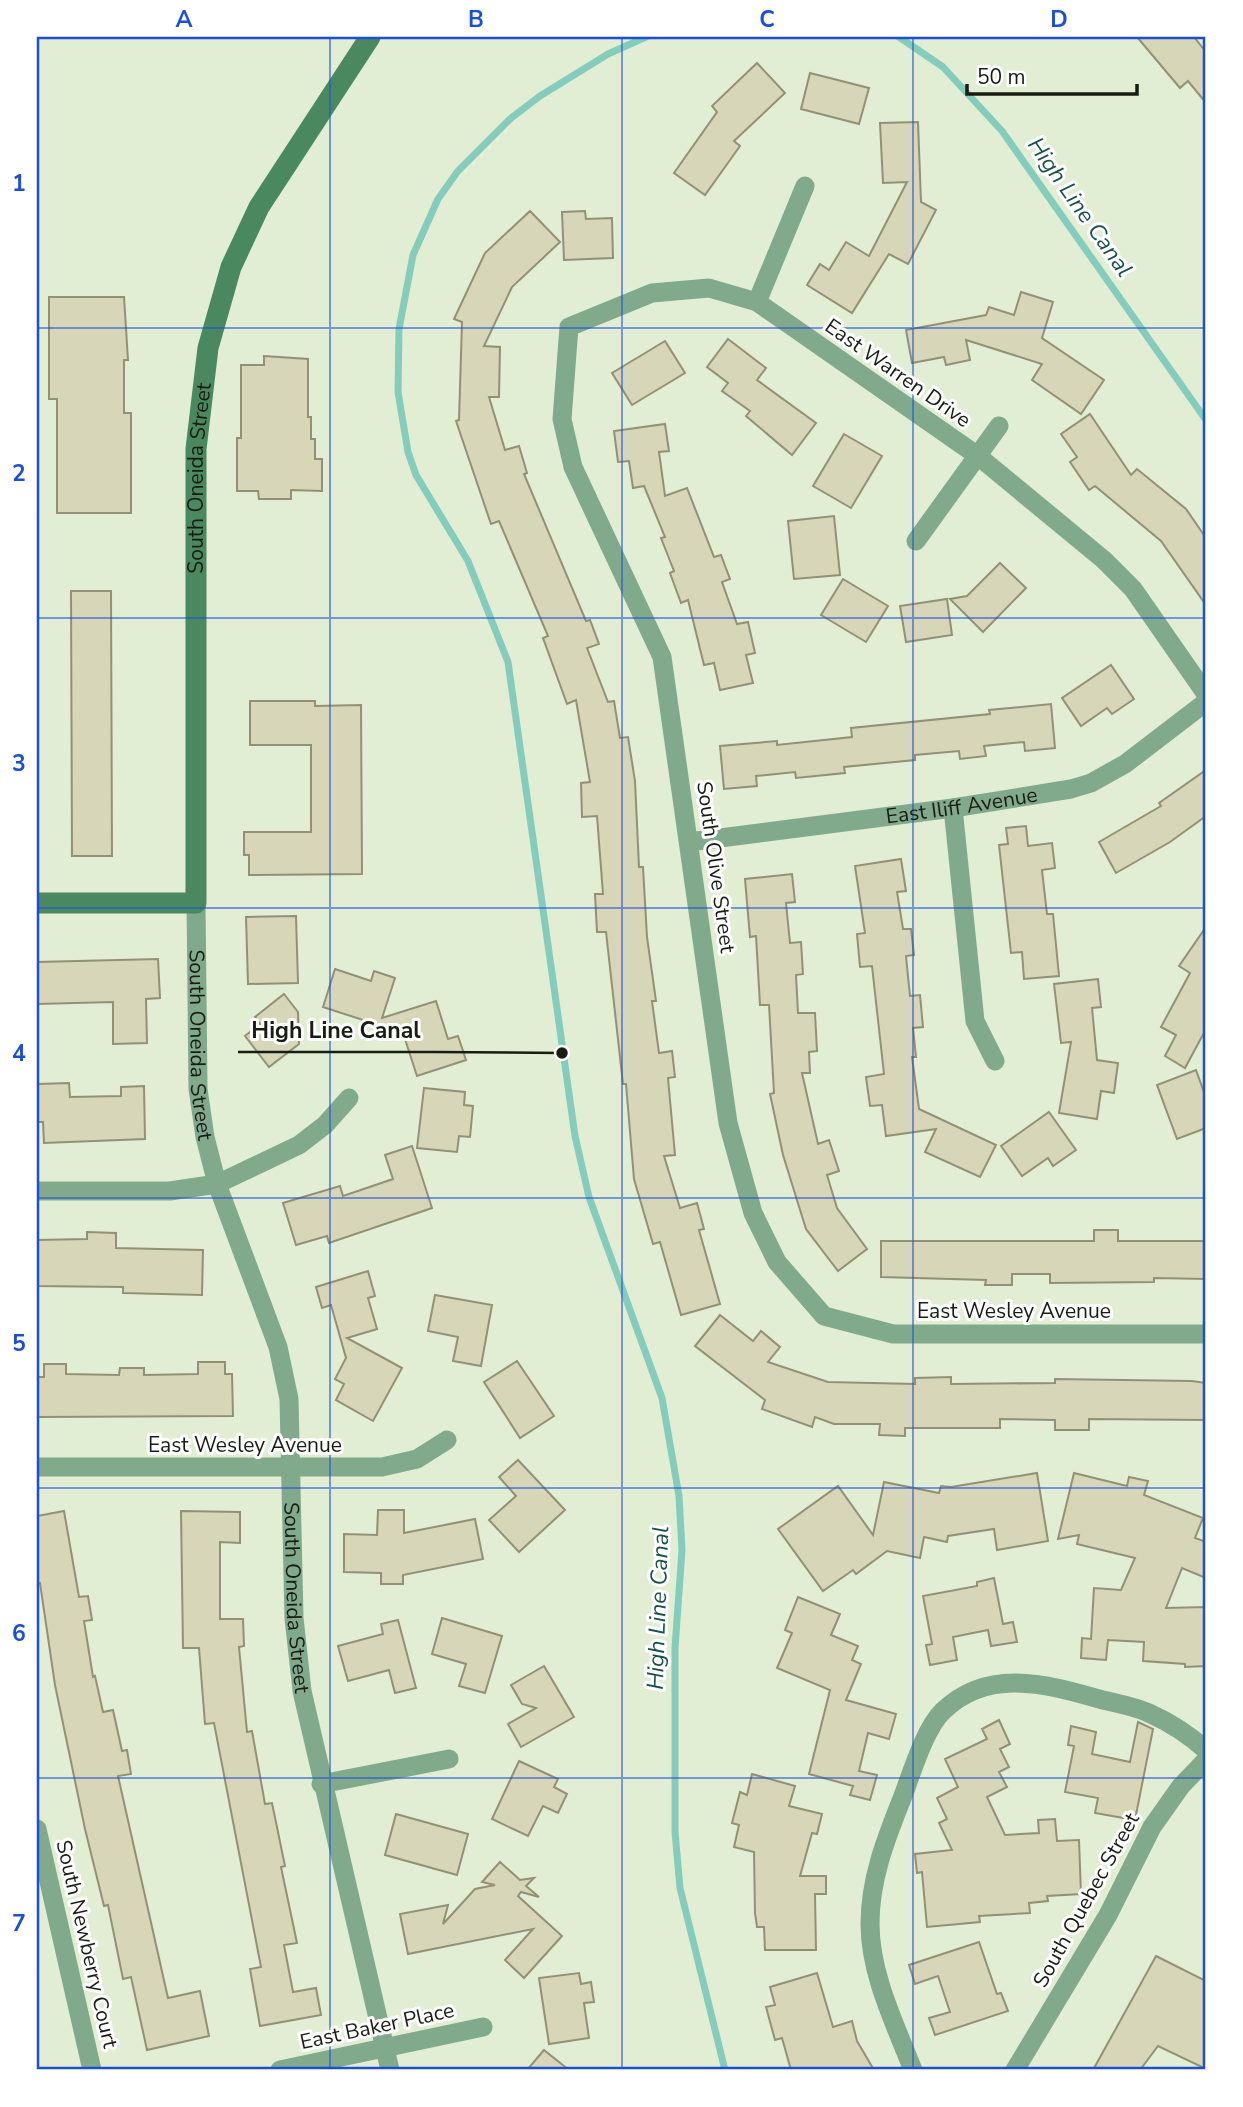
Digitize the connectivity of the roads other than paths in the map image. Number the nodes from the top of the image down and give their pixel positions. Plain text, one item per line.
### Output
1 (370, 37) edge
2 (805, 186) dead end
3 (757, 302) junction
4 (562, 419) joint
5 (999, 426) dead end
6 (978, 456) junction
7 (916, 541) dead end
8 (1206, 694) edge
9 (1206, 702) edge
10 (953, 808) junction
11 (689, 842) junction
12 (37, 903) edge
13 (196, 903) junction
14 (995, 1061) dead end
15 (348, 1098) dead end
16 (217, 1184) junction
17 (37, 1191) edge
18 (824, 1316) joint
19 (1206, 1334) edge
20 (447, 1440) dead end
21 (37, 1467) edge
22 (291, 1469) junction
23 (1206, 1749) edge
24 (449, 1759) dead end
25 (1206, 1760) edge
26 (321, 1784) junction
27 (37, 1829) edge
28 (483, 2027) dead end
29 (386, 2047) junction
30 (92, 2070) edge
31 (280, 2070) edge
32 (390, 2070) edge
33 (913, 2070) edge
34 (1015, 2070) edge

1 - 13 street, South Oneida Street
2 - 3 street
3 - 4 street, East Warren Drive
3 - 6 street, East Warren Drive
4 - 11 street, South Olive Street
5 - 6 street
6 - 7 street
6 - 8 street, East Warren Drive
9 - 10 street, East Iliff Avenue
10 - 11 street, East Iliff Avenue
10 - 14 street
11 - 18 street, South Olive Street
12 - 13 street
13 - 16 street, South Oneida Street
15 - 16 street
16 - 17 street
16 - 22 street, South Oneida Street
18 - 19 street, East Wesley Avenue
20 - 22 street, East Wesley Avenue
21 - 22 street, East Wesley Avenue
22 - 26 street, South Oneida Street
23 - 33 street
24 - 26 street
25 - 34 street, South Quebec Street
26 - 29 street, South Oneida Street
27 - 30 street, South Newberry Court
28 - 29 street, East Baker Place
29 - 31 street, East Baker Place
29 - 32 street, South Oneida Street

